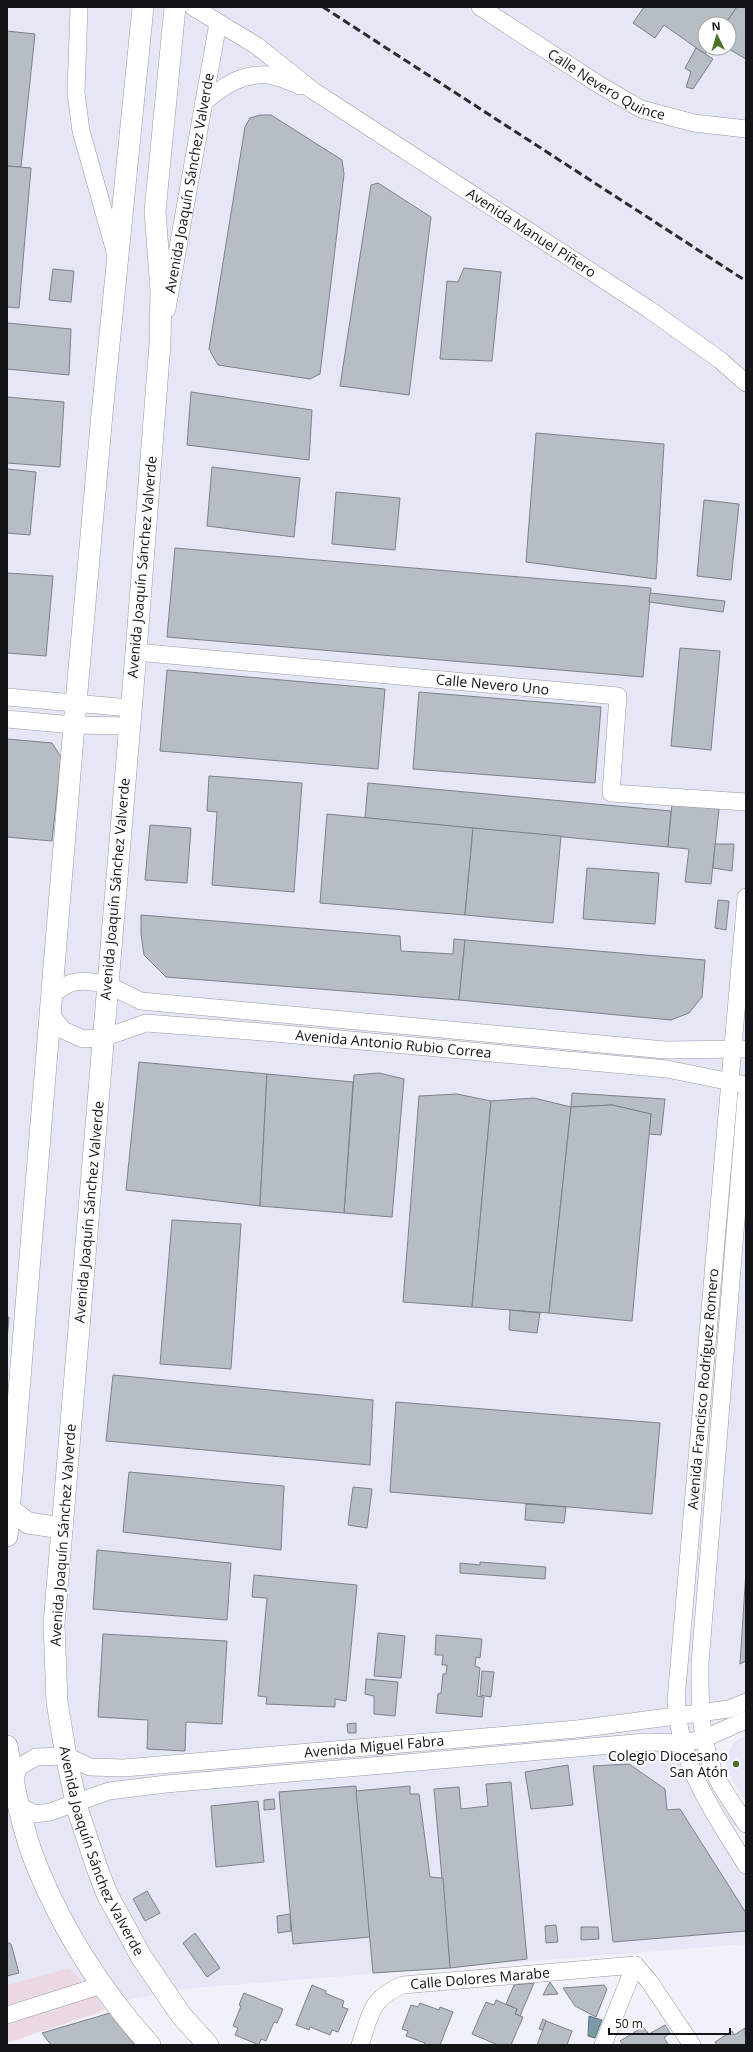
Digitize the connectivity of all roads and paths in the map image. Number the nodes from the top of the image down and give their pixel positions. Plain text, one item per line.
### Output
1 (79, 7) edge
2 (175, 7) edge
3 (193, 7) edge
4 (480, 7) edge
5 (143, 17) edge
6 (218, 22) junction
7 (312, 90) junction
8 (204, 102) junction
9 (746, 129) edge
10 (118, 261) junction
11 (160, 343) junction
12 (746, 383) edge
13 (136, 652) junction
14 (7, 697) edge
15 (76, 703) junction
16 (130, 717) junction
17 (7, 719) edge
18 (74, 725) junction
19 (746, 802) edge
20 (746, 898) edge
21 (108, 985) junction
22 (52, 994) junction
23 (51, 1015) junction
24 (103, 1038) junction
25 (706, 1048) junction
26 (739, 1048) edge
27 (704, 1076) junction
28 (738, 1083) edge
29 (746, 1097) edge
30 (9, 1477) edge
31 (10, 1523) edge
32 (62, 1528) junction
33 (746, 1702) edge
34 (700, 1712) junction
35 (677, 1717) junction
36 (746, 1720) edge
37 (703, 1739) junction
38 (681, 1743) junction
39 (7, 1746) edge
40 (66, 1756) junction
41 (14, 1781) junction
42 (76, 1802) junction
43 (20, 1807) junction
44 (746, 1824) edge
45 (746, 1865) edge
46 (635, 1965) junction
47 (102, 1986) junction
48 (7, 2015) edge
49 (150, 2045) edge
50 (208, 2045) edge
51 (360, 2045) edge
52 (603, 2045) edge
53 (692, 2045) edge

1 - 10 street
2 - 11 main road, Avenida Joaquín Sánchez Valverde
3 - 6 street, Avenida Manuel Piñero
4 - 9 street, Calle Nevero Quince
5 - 10 main road
6 - 7 street, Avenida Manuel Piñero
6 - 8 street, Avenida Joaquín Sánchez Valverde
7 - 8 street, Avenida Manuel Piñero
7 - 12 street, Avenida Manuel Piñero
8 - 11 street, Avenida Joaquín Sánchez Valverde
10 - 15 main road
11 - 13 main road, Avenida Joaquín Sánchez Valverde
13 - 16 main road, Avenida Joaquín Sánchez Valverde
13 - 19 street, Calle Nevero Uno
14 - 15 street
15 - 16 street
15 - 18 main road
16 - 18 street
16 - 21 main road, Avenida Joaquín Sánchez Valverde
17 - 18 street
18 - 22 main road
20 - 26 street, Avenida Francisco Rodríguez Romero
21 - 22 street, Avenida Antonio Rubio Correa
21 - 24 main road, Avenida Joaquín Sánchez Valverde
21 - 25 street, Avenida Antonio Rubio Correa
22 - 23 main road
23 - 24 street, Avenida Antonio Rubio Correa
23 - 30 main road
24 - 27 street, Avenida Antonio Rubio Correa
24 - 32 main road, Avenida Joaquín Sánchez Valverde
25 - 26 street, Avenida Antonio Rubio Correa
25 - 27 street
26 - 28 street, Avenida Francisco Rodríguez Romero
27 - 28 street, Avenida Antonio Rubio Correa
28 - 35 street, Avenida Francisco Rodríguez Romero
29 - 34 street, Avenida Francisco Rodríguez Romero
30 - 31 main road
31 - 32 main road
32 - 40 main road, Avenida Joaquín Sánchez Valverde
33 - 34 street, Avenida Miguel Fabra
34 - 35 street, Avenida Miguel Fabra
34 - 37 street, Avenida Francisco Rodríguez Romero
35 - 38 street, Avenida Francisco Rodríguez Romero
35 - 40 street, Avenida Miguel Fabra
36 - 37 street, Avenida Miguel Fabra
37 - 38 street, Avenida Miguel Fabra
37 - 44 street, Avenida Francisco Rodríguez Romero
38 - 42 street, Avenida Miguel Fabra
38 - 45 street, Avenida Francisco Rodríguez Romero
39 - 41 main road
40 - 41 street, Avenida Miguel Fabra
40 - 42 main road, Avenida Joaquín Sánchez Valverde
41 - 43 main road
42 - 43 street, Avenida Miguel Fabra
42 - 50 main road, Avenida Joaquín Sánchez Valverde
43 - 47 main road
46 - 51 street, Calle Dolores Marabe
46 - 52 street
46 - 53 street
47 - 48 street
47 - 49 main road

